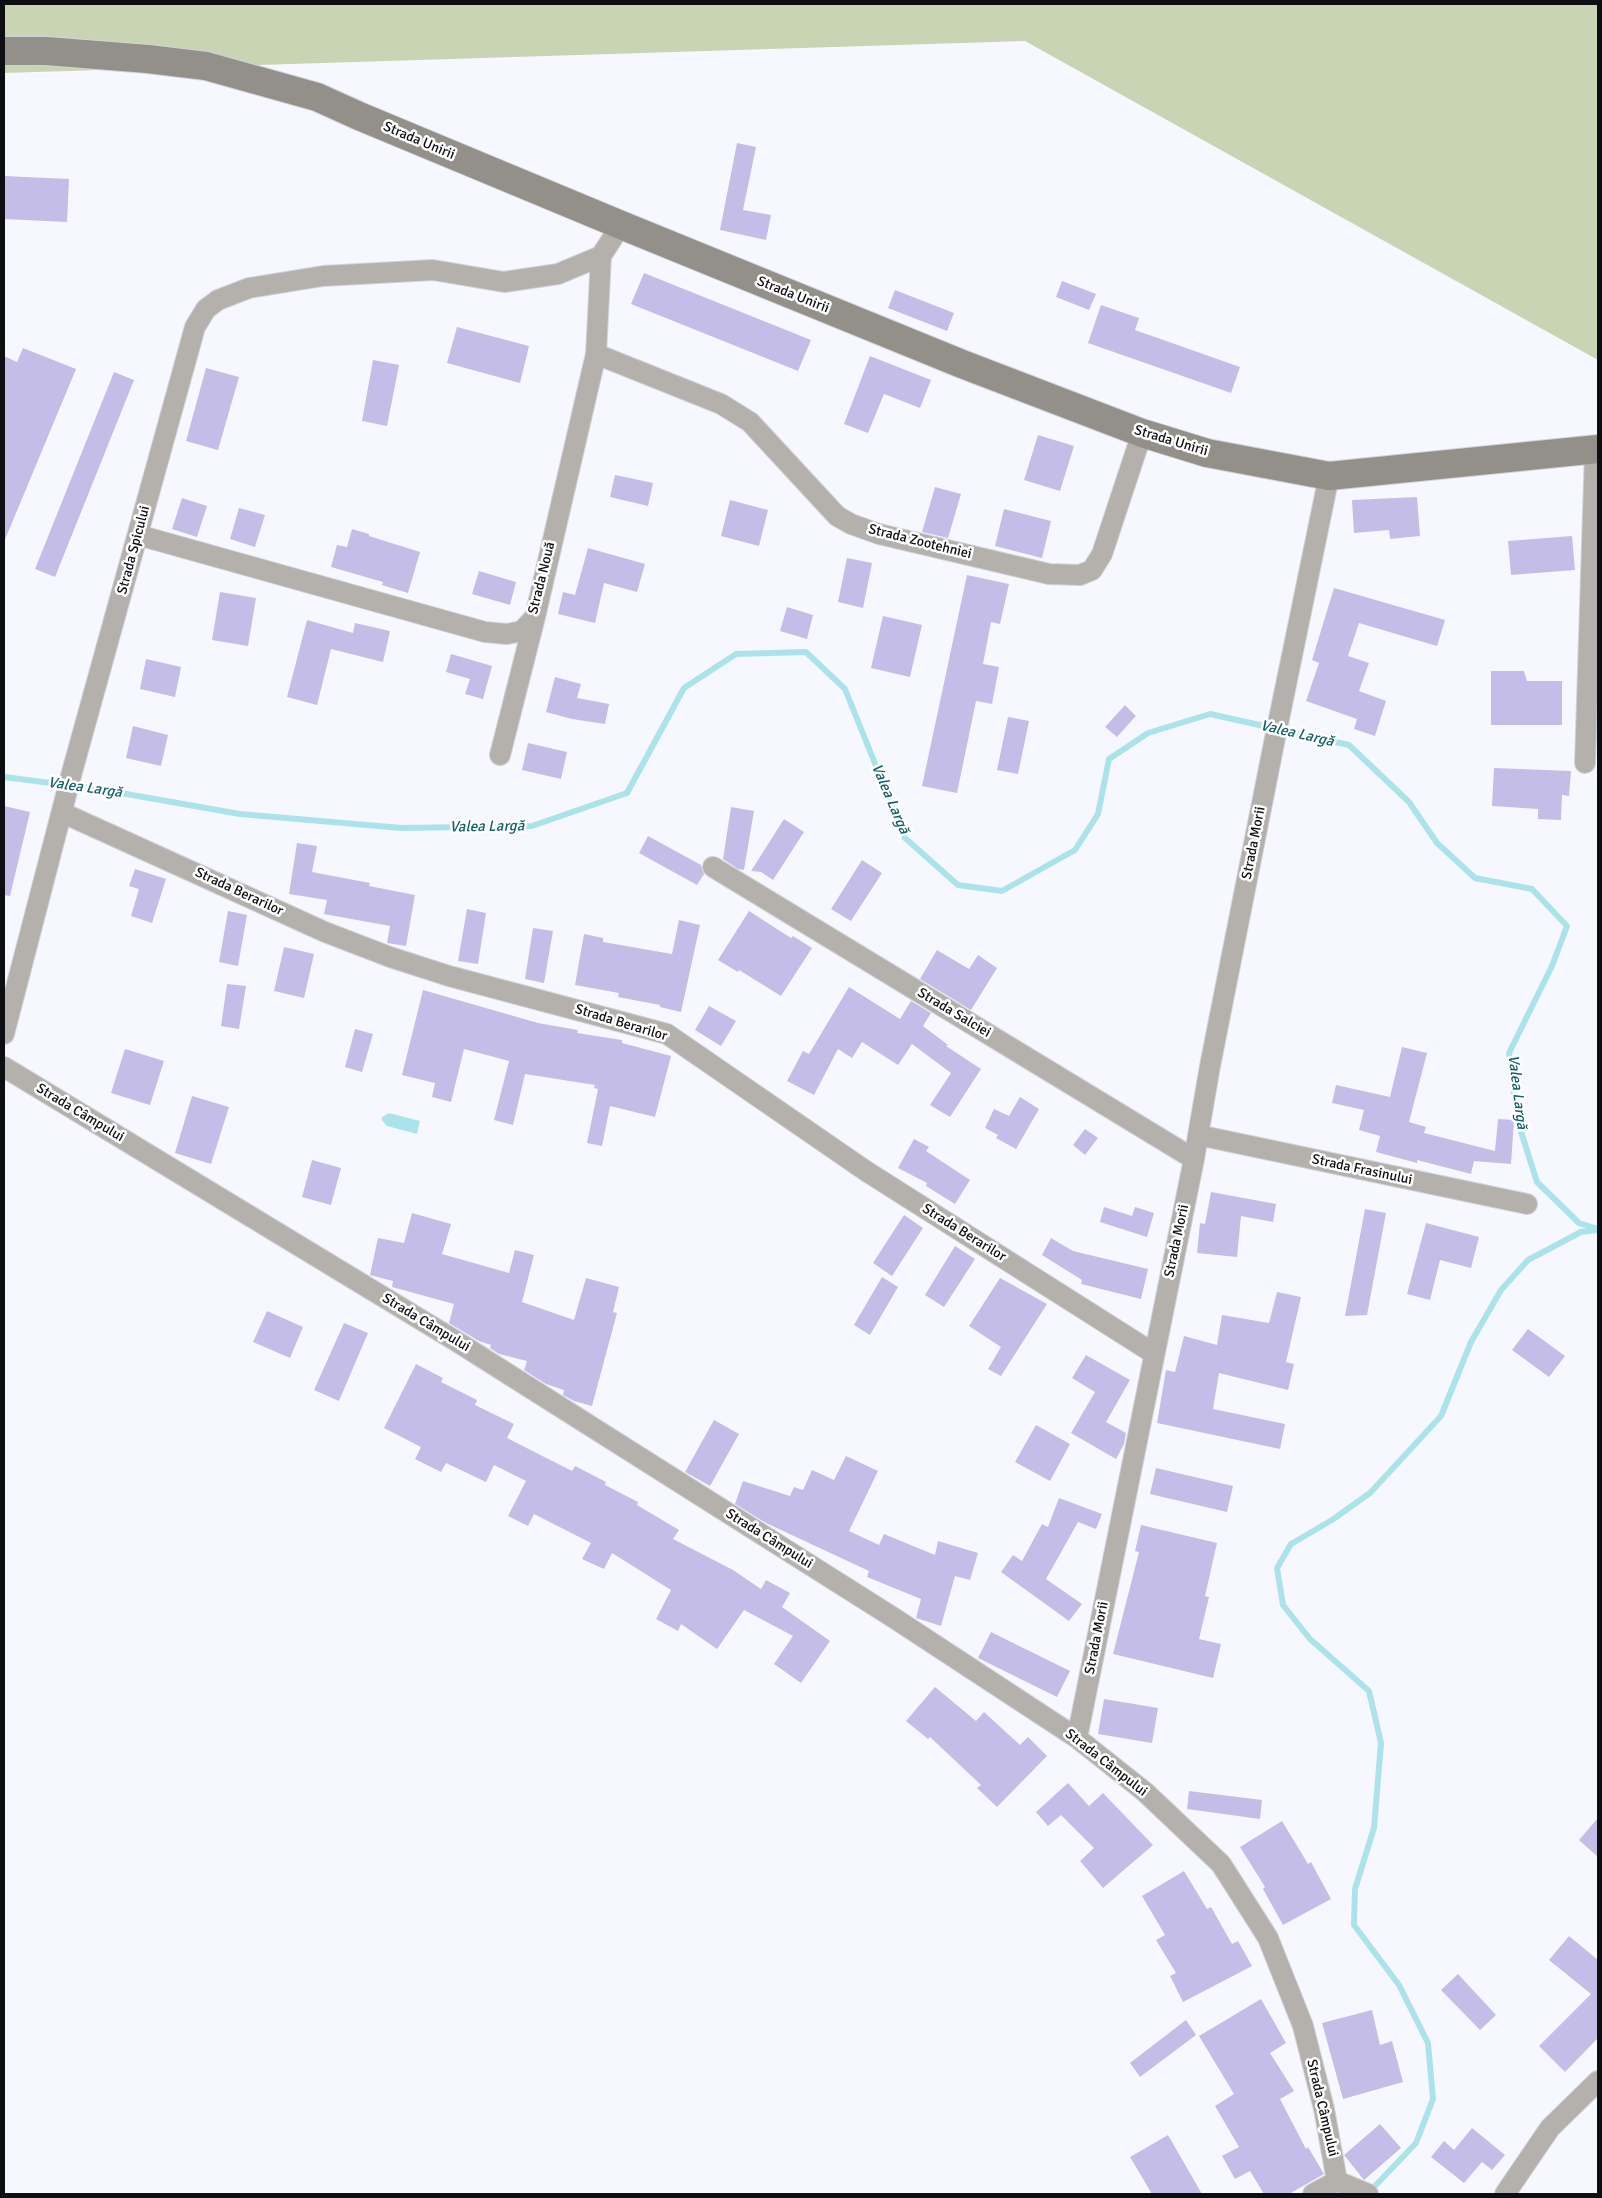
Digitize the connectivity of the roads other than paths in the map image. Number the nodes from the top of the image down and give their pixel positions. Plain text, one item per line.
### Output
1 (4, 51) edge
2 (621, 225) junction
3 (601, 256) junction
4 (596, 354) junction
5 (1142, 433) junction
6 (1597, 450) edge
7 (1329, 476) junction
8 (138, 535) junction
9 (535, 617) junction
10 (500, 755) dead end
11 (1585, 763) dead end
12 (64, 805) junction
13 (713, 867) dead end
14 (4, 1034) edge
15 (4, 1067) edge
16 (1198, 1136) junction
17 (1194, 1159) junction
18 (1527, 1204) dead end
19 (1153, 1353) junction
20 (1077, 1738) junction
21 (1598, 2081) edge
22 (1338, 2181) junction
23 (1363, 2192) edge
24 (1313, 2194) edge
25 (1505, 2194) edge

1 - 2 main road, Strada Unirii
2 - 3 street, Strada Nouă
2 - 5 main road, Strada Unirii
3 - 4 street, Strada Nouă
3 - 8 street, Strada Spicului
4 - 5 street, Strada Zootehniei
4 - 9 street, Strada Nouă
5 - 7 main road, Strada Unirii
6 - 7 main road, Strada Unirii
6 - 11 street, Strada Unirii
7 - 16 street, Strada Morii
8 - 9 street, Strada Nouă
8 - 12 street, Strada Spicului
9 - 10 street
12 - 14 street
12 - 19 street, Strada Berarilor
13 - 17 street, Strada Salciei
15 - 20 street, Strada Câmpului
16 - 17 street, Strada Morii
16 - 18 street, Strada Frasinului
17 - 19 street, Strada Morii
19 - 20 street, Strada Morii
20 - 22 street, Strada Câmpului
21 - 25 street
22 - 23 street
22 - 24 street

